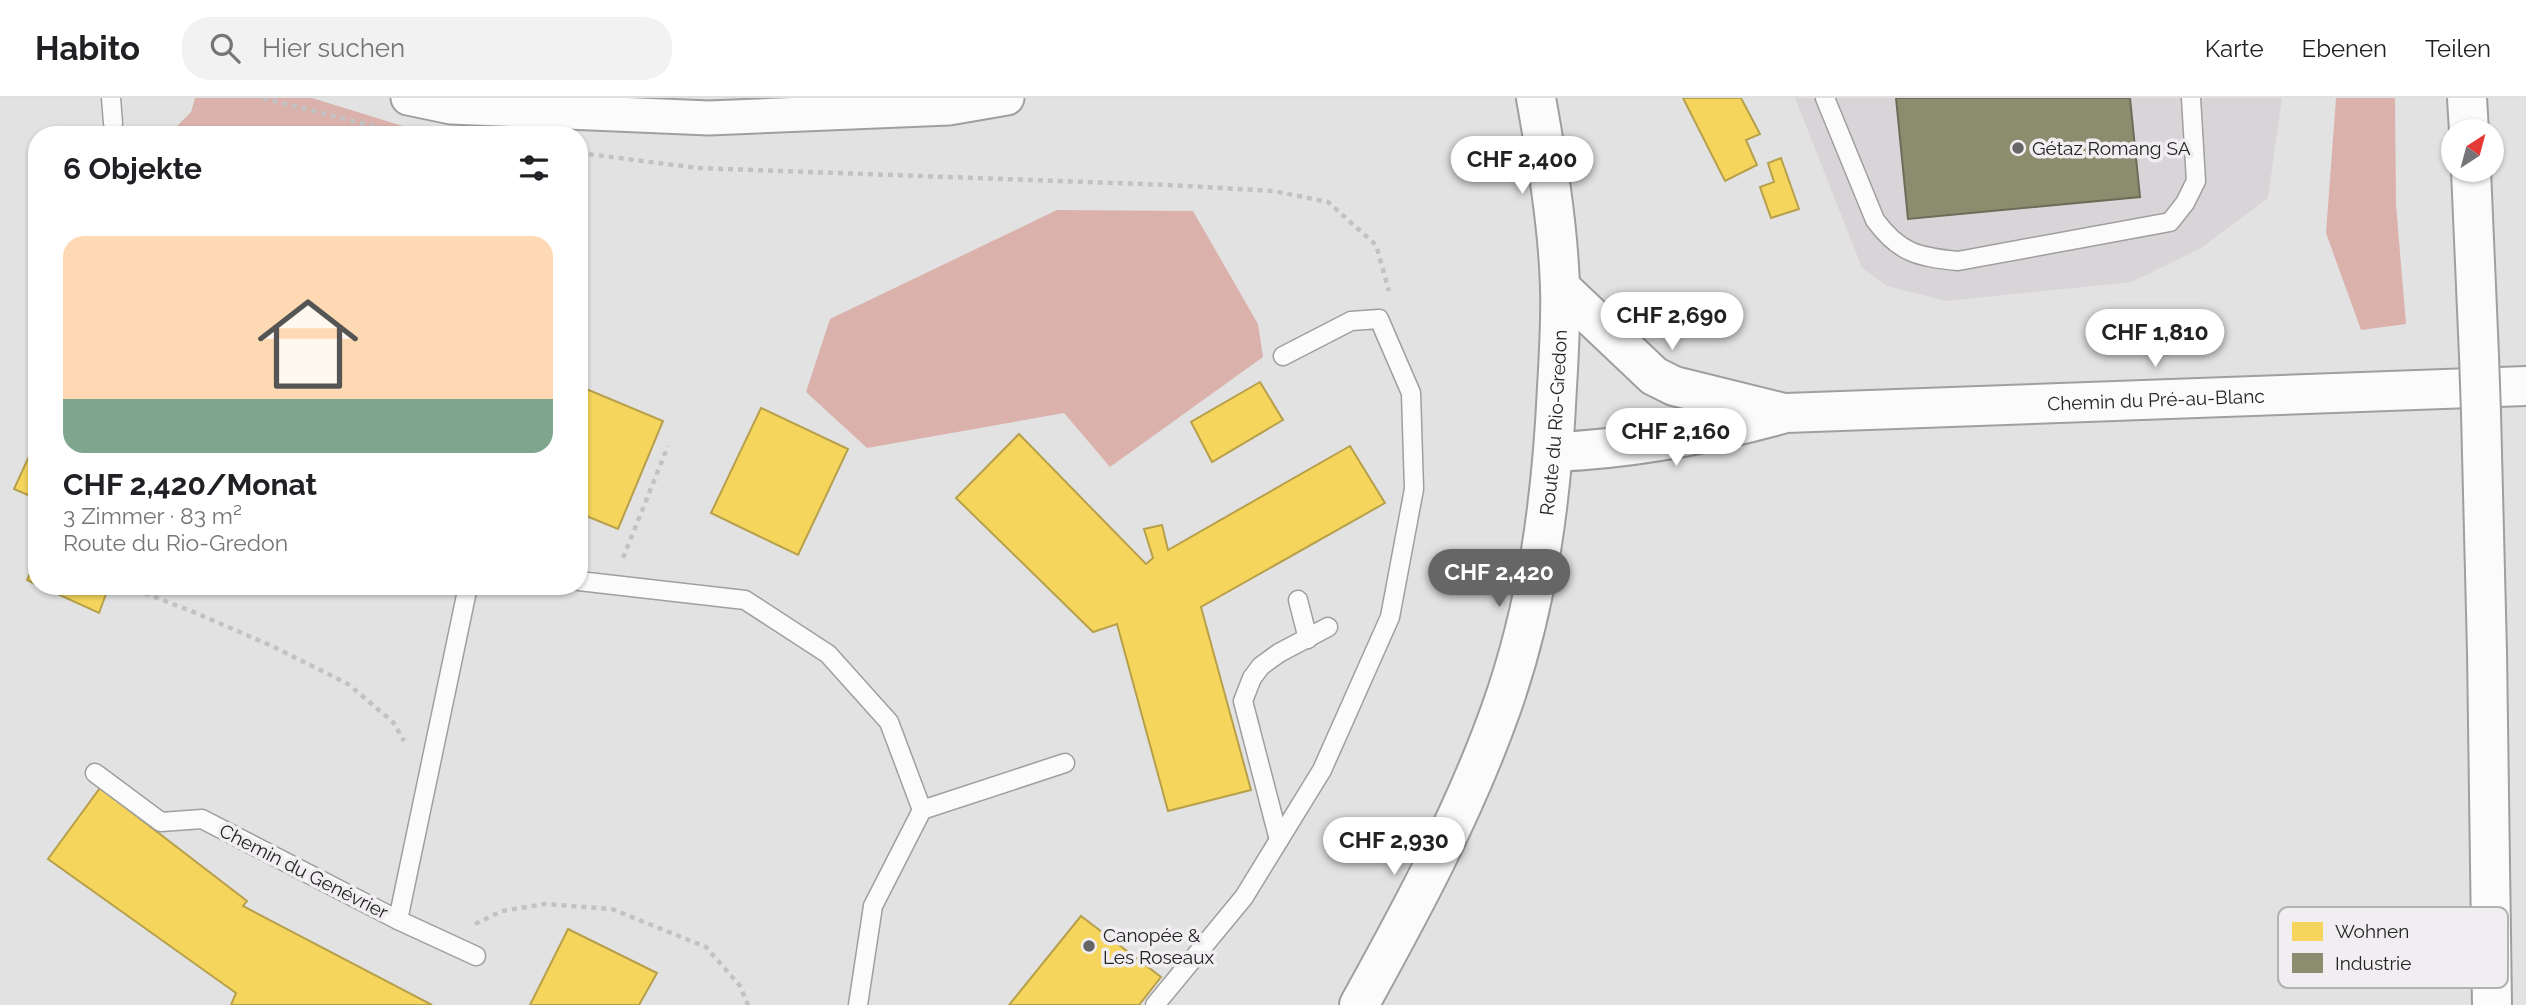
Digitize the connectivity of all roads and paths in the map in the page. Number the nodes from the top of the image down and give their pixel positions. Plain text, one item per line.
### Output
1 (111, 98) edge
2 (263, 98) edge
3 (408, 98) edge
4 (1007, 98) edge
5 (1536, 98) edge
6 (1825, 98) edge
7 (2191, 98) edge
8 (2467, 98) edge
9 (2468, 119) edge
10 (113, 123) dead end
11 (373, 126) edge
12 (588, 154) edge
13 (2472, 182) edge
14 (1560, 287) junction
15 (1379, 319) junction
16 (1283, 356) dead end
17 (2526, 386) edge
18 (1786, 413) junction
19 (668, 446) dead end
20 (1554, 452) junction
21 (588, 582) edge
22 (612, 585) junction
23 (148, 595) edge
24 (466, 595) edge
25 (1298, 600) dead end
26 (1328, 627) dead end
27 (1308, 639) junction
28 (1065, 763) dead end
29 (96, 773) dead end
30 (428, 781) junction
31 (922, 810) junction
32 (1279, 840) junction
33 (2491, 907) edge
34 (398, 920) junction
35 (450, 944) junction
36 (476, 956) dead end
37 (748, 1005) edge
38 (858, 1005) edge
39 (1155, 1005) edge
40 (1359, 1005) edge

1 - 10 lane
2 - 11 path
3 - 4 street
5 - 14 main road, Route du Rio-Gredon
6 - 7 lane
8 - 9 main road
12 - 15 path
13 - 33 main road, bridge
14 - 18 main road, Chemin du Pré-au-Blanc
14 - 20 main road, Route du Rio-Gredon
15 - 16 lane
15 - 32 lane
17 - 18 main road, Chemin du Pré-au-Blanc
18 - 20 main road, Chemin du Pré-au-Blanc
19 - 22 path
20 - 40 main road, Route du Rio-Gredon
21 - 22 lane
22 - 31 lane
23 - 30 path
24 - 30 lane, Chemin du Genévrier
25 - 27 lane
26 - 27 lane
27 - 32 lane
28 - 31 lane
29 - 34 lane, Chemin du Genévrier
30 - 34 lane, Chemin du Genévrier
31 - 38 lane
32 - 39 lane
34 - 35 lane
35 - 36 lane
35 - 37 path

